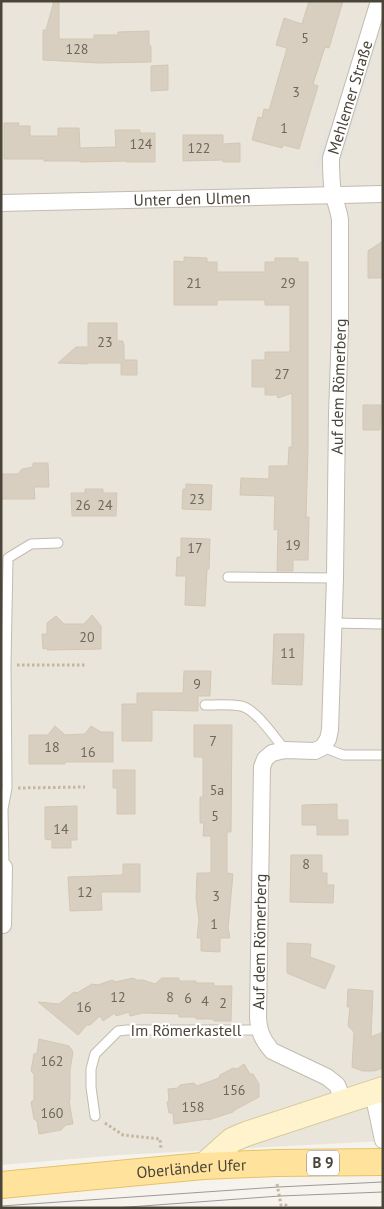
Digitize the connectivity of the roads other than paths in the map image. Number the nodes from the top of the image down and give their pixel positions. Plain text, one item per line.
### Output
1 (379, 1) edge
2 (383, 194) edge
3 (334, 195) junction
4 (1, 203) edge
5 (58, 543) dead end
6 (228, 577) dead end
7 (335, 578) junction
8 (333, 623) junction
9 (383, 624) edge
10 (205, 705) dead end
11 (323, 747) junction
12 (285, 750) junction
13 (383, 755) edge
14 (3, 867) edge
15 (2, 925) edge
16 (259, 1030) junction
17 (378, 1091) edge
18 (344, 1102) junction
19 (95, 1116) dead end
20 (383, 1140) edge
21 (383, 1162) edge
22 (203, 1166) junction
23 (1, 1185) edge

1 - 3 street, Mehlemer Straße
2 - 3 street, Unter den Ulmen
3 - 4 street, Unter den Ulmen
3 - 7 street, Auf dem Römerberg
5 - 14 lane
6 - 7 lane
7 - 8 street, Auf dem Römerberg
8 - 9 lane
8 - 11 street, Auf dem Römerberg
10 - 12 lane
11 - 12 street, Auf dem Römerberg
11 - 13 lane
12 - 16 street, Auf dem Römerberg
14 - 15 street
16 - 18 street, Auf dem Römerberg
16 - 19 lane, Im Römerkastell
17 - 18 main road
17 - 20 street
18 - 22 main road
21 - 22 main road, Oberländer Ufer / B 9
22 - 23 main road, Oberländer Ufer / B 9

